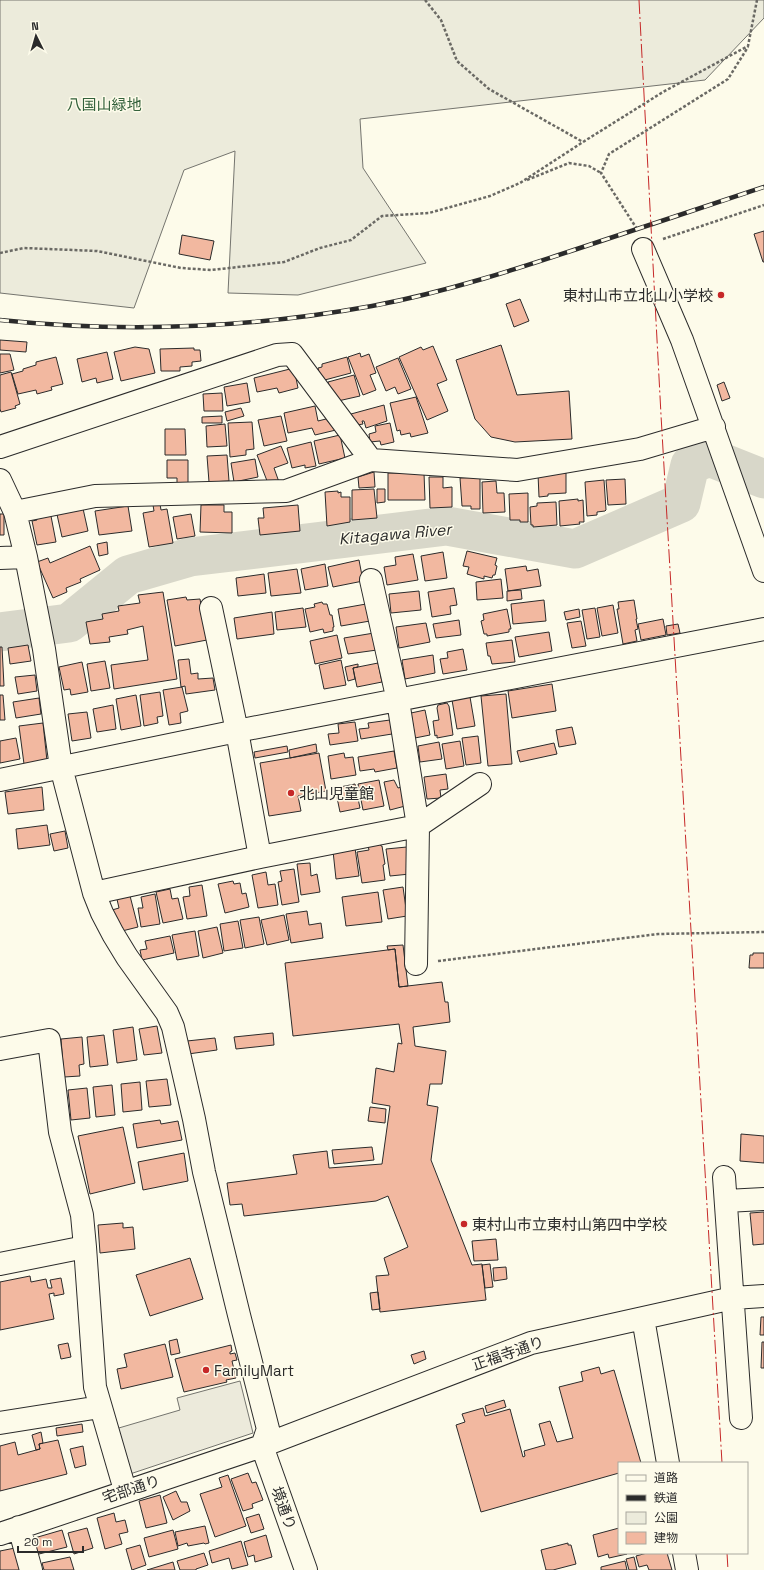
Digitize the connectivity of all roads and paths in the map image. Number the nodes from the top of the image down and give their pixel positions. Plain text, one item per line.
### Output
1 (425, 0) edge
2 (757, 0) edge
3 (748, 46) junction
4 (583, 142) junction
5 (601, 173) junction
6 (520, 183) junction
7 (764, 205) edge
8 (645, 248) junction
9 (0, 253) edge
10 (714, 426) junction
11 (0, 447) edge
12 (371, 460) junction
13 (0, 480) edge
14 (15, 512) junction
15 (750, 513) edge
16 (26, 557) junction
17 (0, 558) edge
18 (764, 571) edge
19 (371, 580) dead end
20 (211, 608) dead end
21 (764, 629) edge
22 (398, 701) junction
23 (237, 731) junction
24 (61, 767) junction
25 (0, 780) edge
26 (480, 784) dead end
27 (418, 826) junction
28 (260, 857) junction
29 (94, 893) junction
30 (764, 932) edge
31 (416, 964) joint
32 (0, 1049) edge
33 (724, 1177) dead end
34 (764, 1199) edge
35 (726, 1200) junction
36 (85, 1247) junction
37 (0, 1264) edge
38 (764, 1296) edge
39 (733, 1298) junction
40 (643, 1318) junction
41 (100, 1407) junction
42 (741, 1418) dead end
43 (0, 1423) edge
44 (262, 1446) junction
45 (668, 1462) edge
46 (126, 1490) junction
47 (10, 1530) edge
48 (684, 1554) edge
49 (31, 1570) edge
50 (306, 1570) edge
51 (686, 1570) edge

1 - 4 path
2 - 3 path
3 - 4 path
3 - 5 path
4 - 6 path
5 - 6 path
5 - 8 path
6 - 9 path
7 - 8 path
8 - 10 street
10 - 12 street
10 - 15 street
11 - 12 street
12 - 14 street
13 - 14 street
14 - 16 street
15 - 18 street
16 - 17 street
16 - 24 street
19 - 22 street
20 - 23 street
21 - 22 street
22 - 23 street
22 - 27 street
23 - 24 street
23 - 28 street
24 - 25 street
24 - 29 street
26 - 27 street
27 - 28 street
27 - 31 street
28 - 29 street
29 - 44 street
30 - 31 path
32 - 36 street
33 - 35 street
34 - 35 street
35 - 39 street
36 - 37 street
36 - 41 street
38 - 39 street, 正福寺通り
39 - 40 street, 正福寺通り
39 - 42 street
40 - 44 street, 正福寺通り
40 - 45 street
41 - 43 street
41 - 46 street
44 - 46 street, 宅部通り
44 - 50 street, 境通り
46 - 47 street, 宅部通り
47 - 49 street
48 - 51 street

